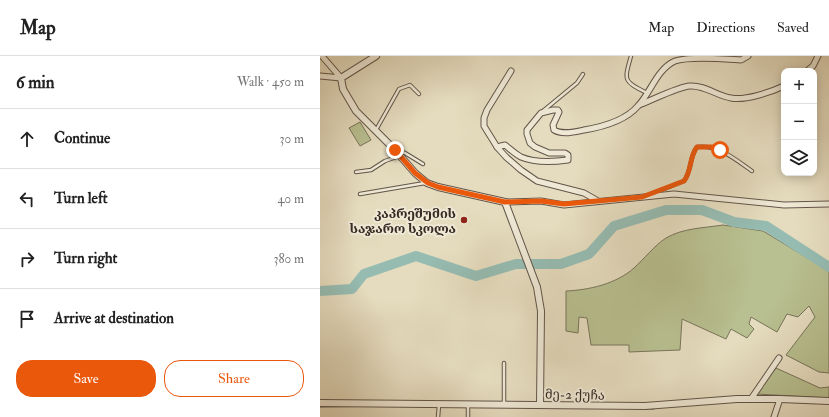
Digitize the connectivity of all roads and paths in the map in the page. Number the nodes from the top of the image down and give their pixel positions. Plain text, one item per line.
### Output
1 (322, 56) edge
2 (376, 56) edge
3 (631, 56) edge
4 (748, 56) edge
5 (818, 56) edge
6 (811, 68) edge
7 (511, 71) dead end
8 (583, 74) dead end
9 (320, 76) edge
10 (341, 78) junction
11 (781, 87) edge
12 (647, 92) junction
13 (419, 94) dead end
14 (639, 105) junction
15 (541, 113) junction
16 (376, 130) junction
17 (497, 147) junction
18 (395, 150) junction
19 (399, 156) junction
20 (423, 164) dead end
21 (752, 171) dead end
22 (356, 172) dead end
23 (428, 183) junction
24 (360, 194) dead end
25 (642, 197) junction
26 (505, 202) junction
27 (598, 202) junction
28 (829, 204) edge
29 (779, 358) dead end
30 (504, 363) dead end
31 (751, 399) junction
32 (780, 399) junction
33 (829, 401) edge
34 (320, 403) edge
35 (504, 404) junction
36 (439, 405) junction
37 (468, 405) junction
38 (540, 405) junction
39 (438, 417) edge
40 (468, 417) edge
41 (774, 417) edge

1 - 10 street
2 - 10 street
3 - 12 lane
4 - 12 street
5 - 6 street
7 - 17 street
8 - 15 lane
9 - 10 street
10 - 16 street
11 - 14 street
12 - 14 street
13 - 16 lane
14 - 15 street
15 - 17 street
16 - 18 street
17 - 27 street
18 - 19 street
18 - 20 lane
19 - 22 lane
19 - 23 street
21 - 25 lane
23 - 24 lane
23 - 26 street
25 - 27 street
25 - 28 street
26 - 27 street
26 - 38 street
29 - 31 street
30 - 35 lane
31 - 32 street, მე-2 ქუჩა
31 - 38 street, მე-2 ქუჩა
32 - 33 street, მე-2 ქუჩა
32 - 41 street
34 - 36 street, მე-2 ქუჩა
35 - 37 street, მე-2 ქუჩა
35 - 38 street, მე-2 ქუჩა
36 - 37 street, მე-2 ქუჩა
36 - 39 lane
37 - 40 lane

